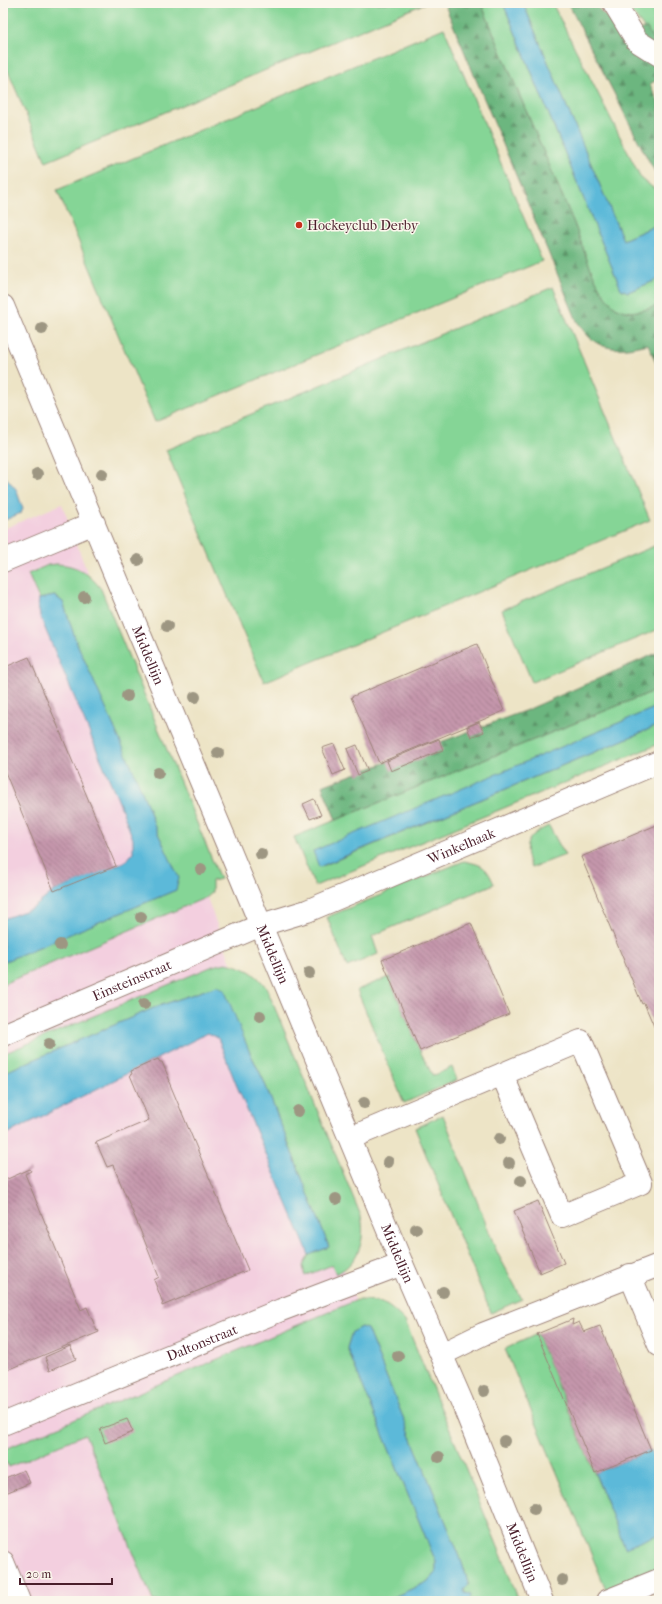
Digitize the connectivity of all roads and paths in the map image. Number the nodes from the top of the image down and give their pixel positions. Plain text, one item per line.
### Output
1 (614, 3) edge
2 (659, 56) edge
3 (3, 306) edge
4 (94, 523) junction
5 (3, 561) edge
6 (659, 762) edge
7 (261, 925) junction
8 (3, 1035) edge
9 (502, 1074) junction
10 (350, 1138) junction
11 (402, 1264) junction
12 (659, 1265) edge
13 (630, 1275) junction
14 (659, 1345) edge
15 (442, 1354) junction
16 (3, 1424) edge
17 (3, 1562) edge
18 (659, 1580) edge
19 (19, 1601) edge
20 (542, 1601) edge
21 (607, 1601) edge

1 - 2 street
3 - 4 street, Middellijn
4 - 5 street
4 - 7 street, Middellijn
6 - 7 street, Winkelhaak
7 - 8 street, Einsteinstraat
7 - 10 street, Middellijn
9 - 9 street
9 - 10 street
10 - 11 street, Middellijn
11 - 15 street, Middellijn
11 - 16 street, Daltonstraat
12 - 13 street
13 - 14 street
13 - 15 street
15 - 20 street, Middellijn
17 - 19 street
18 - 21 street

